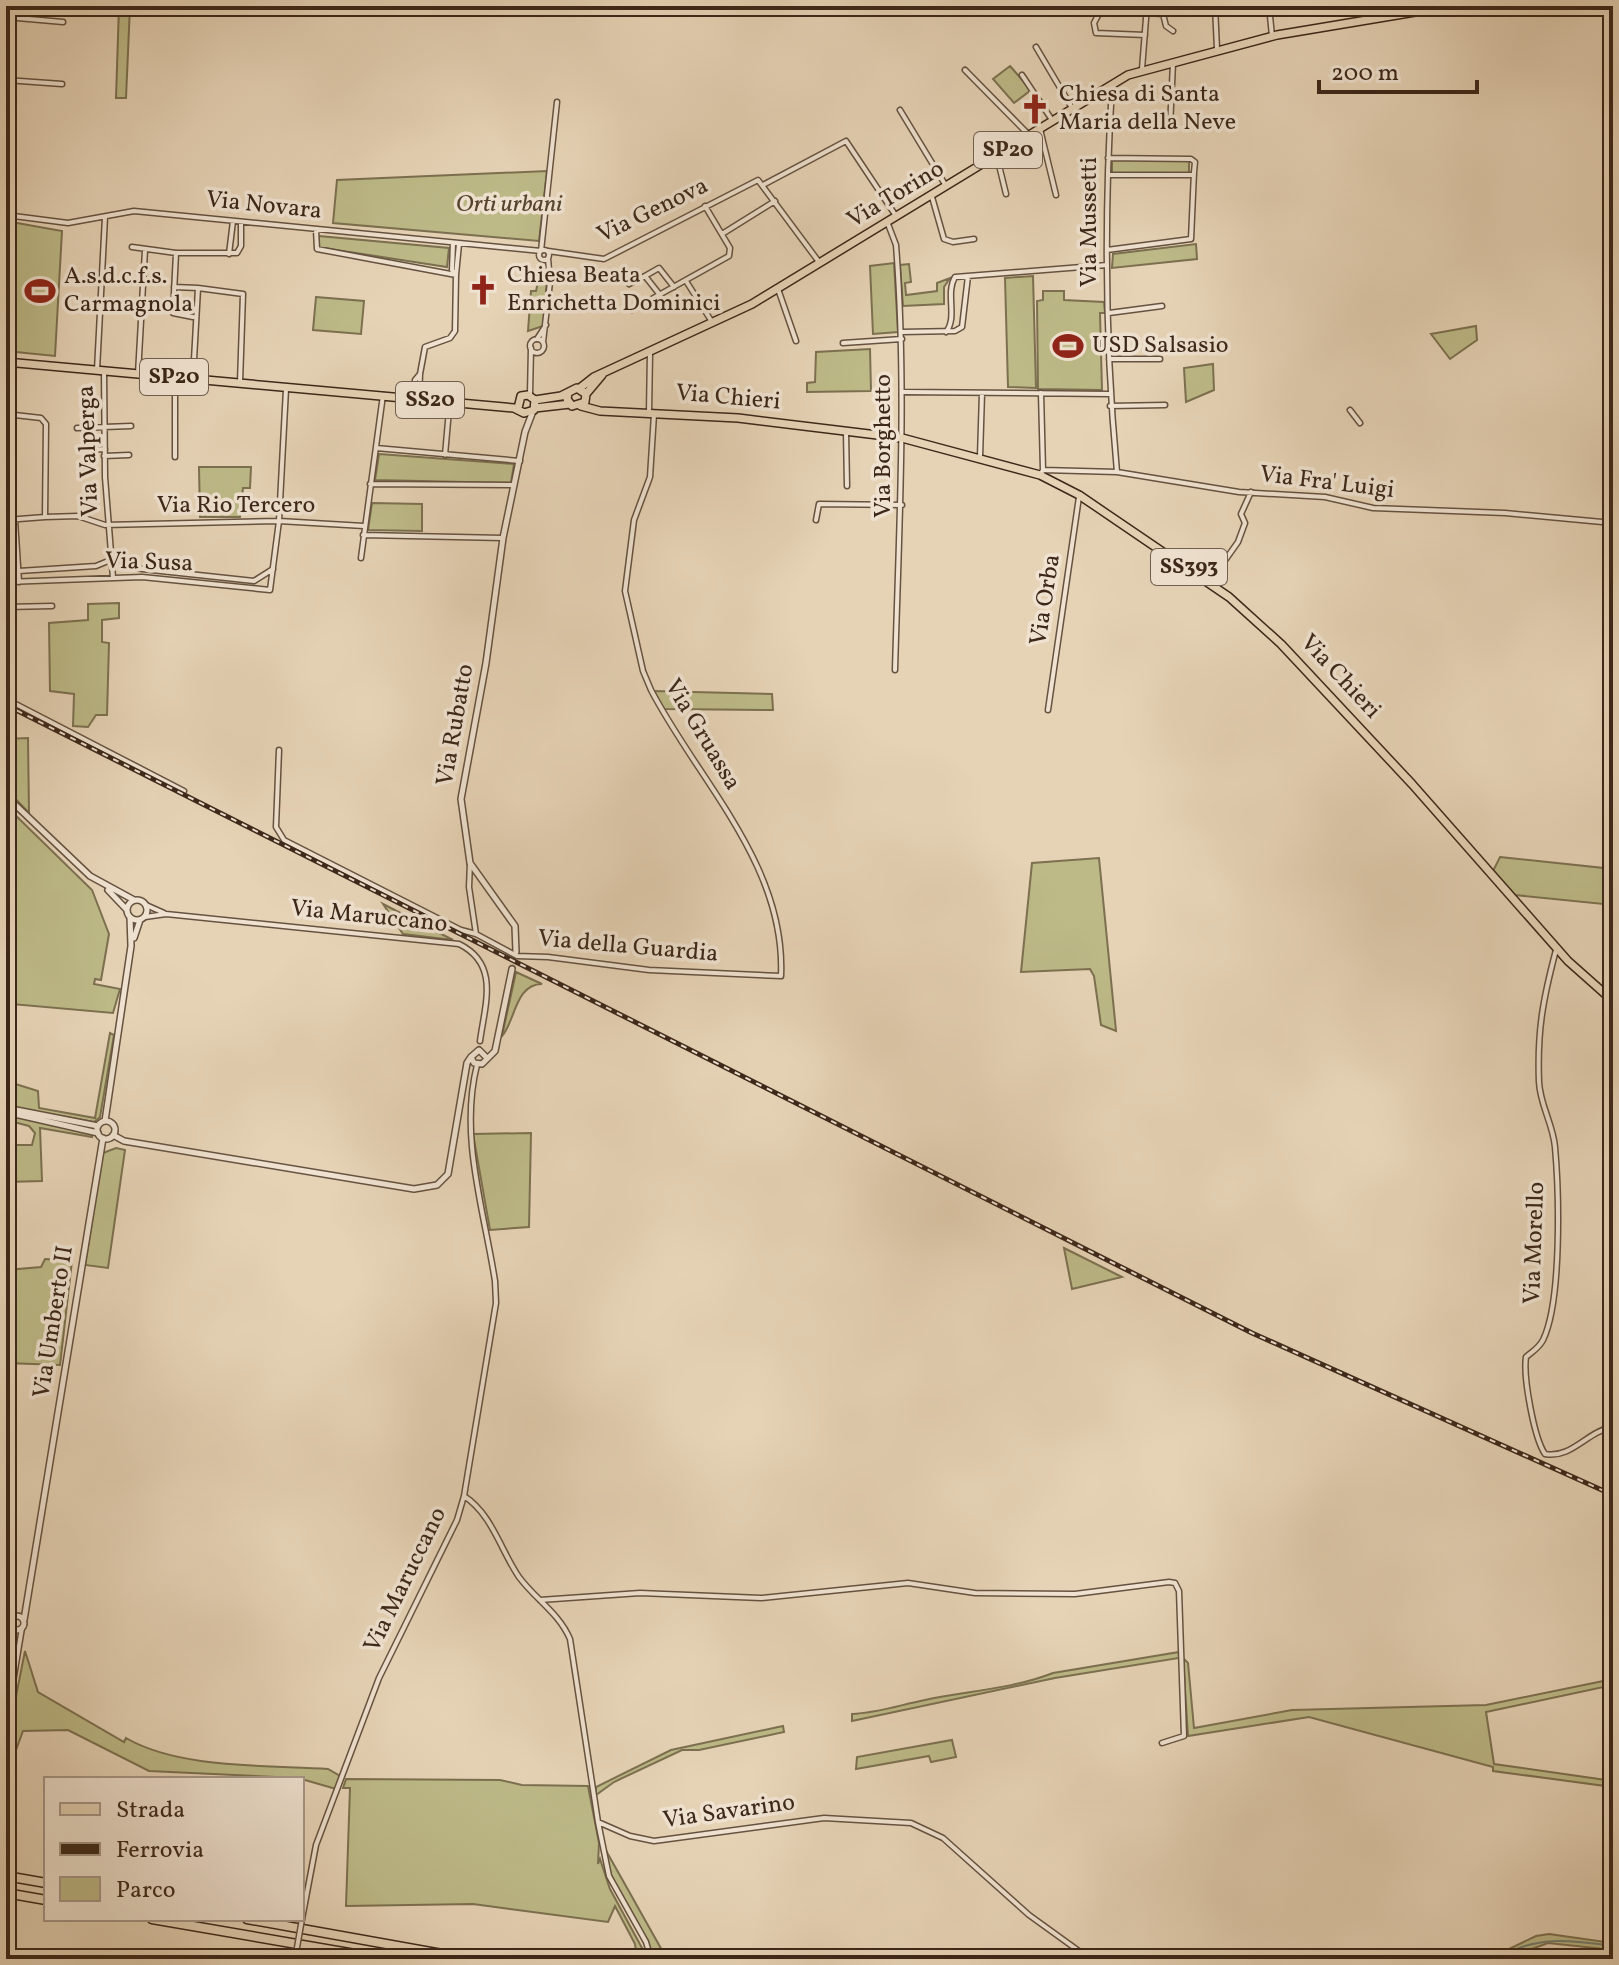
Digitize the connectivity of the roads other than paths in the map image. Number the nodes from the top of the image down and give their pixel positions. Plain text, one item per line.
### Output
1 (1103, 6) edge
2 (1147, 6) edge
3 (1215, 6) edge
4 (1269, 6) edge
5 (1443, 6) edge
6 (1451, 6) edge
7 (1487, 6) edge
8 (1147, 13) junction
9 (1488, 13) dead end
10 (6, 17) edge
11 (63, 22) dead end
12 (1173, 31) dead end
13 (1145, 35) junction
14 (1272, 36) junction
15 (1036, 47) dead end
16 (1217, 49) junction
17 (1173, 61) junction
18 (1142, 69) junction
19 (965, 70) dead end
20 (1022, 75) dead end
21 (6, 80) edge
22 (62, 84) dead end
23 (1112, 84) junction
24 (557, 102) dead end
25 (900, 110) dead end
26 (1073, 110) junction
27 (1053, 122) junction
28 (1170, 127) dead end
29 (1040, 129) junction
30 (1029, 136) junction
31 (997, 157) junction
32 (1108, 158) junction
33 (1107, 175) junction
34 (1194, 175) junction
35 (762, 184) junction
36 (947, 188) junction
37 (1006, 194) dead end
38 (1056, 195) dead end
39 (932, 197) junction
40 (775, 201) junction
41 (705, 206) junction
42 (6, 215) edge
43 (105, 215) junction
44 (897, 218) junction
45 (233, 221) junction
46 (241, 222) junction
47 (888, 224) junction
48 (316, 230) junction
49 (722, 234) junction
50 (974, 239) dead end
51 (456, 244) junction
52 (132, 247) dead end
53 (145, 250) junction
54 (1107, 250) junction
55 (176, 253) junction
56 (229, 254) junction
57 (544, 254) junction
58 (821, 264) junction
59 (1107, 265) junction
60 (970, 274) junction
61 (456, 275) junction
62 (645, 276) junction
63 (686, 281) junction
64 (952, 282) junction
65 (629, 284) dead end
66 (965, 284) junction
67 (174, 287) junction
68 (674, 287) junction
69 (198, 288) junction
70 (778, 289) junction
71 (660, 295) junction
72 (1162, 306) dead end
73 (632, 310) dead end
74 (1109, 313) junction
75 (193, 317) junction
76 (547, 323) junction
77 (713, 324) junction
78 (951, 326) junction
79 (959, 329) junction
80 (902, 332) junction
81 (946, 332) junction
82 (537, 339) junction
83 (902, 339) junction
84 (796, 341) dead end
85 (543, 342) junction
86 (843, 343) dead end
87 (533, 350) junction
88 (650, 353) junction
89 (1109, 359) junction
90 (1160, 359) dead end
91 (6, 362) edge
92 (101, 370) junction
93 (138, 374) junction
94 (175, 377) junction
95 (193, 378) junction
96 (240, 382) junction
97 (286, 386) junction
98 (342, 391) joint
99 (903, 392) junction
100 (568, 393) junction
101 (982, 393) junction
102 (1041, 393) junction
103 (1109, 394) junction
104 (384, 395) junction
105 (416, 397) junction
106 (583, 397) junction
107 (450, 400) junction
108 (527, 404) junction
109 (570, 404) junction
110 (1165, 405) dead end
111 (1110, 406) junction
112 (1350, 410) dead end
113 (652, 412) junction
114 (6, 414) edge
115 (1360, 423) dead end
116 (104, 426) junction
117 (131, 426) dead end
118 (77, 428) dead end
119 (846, 430) junction
120 (525, 432) junction
121 (902, 438) junction
122 (376, 448) junction
123 (105, 449) junction
124 (82, 450) dead end
125 (129, 455) dead end
126 (445, 455) junction
127 (104, 456) junction
128 (175, 457) dead end
129 (980, 457) junction
130 (520, 461) junction
131 (1042, 472) junction
132 (1117, 472) junction
133 (370, 484) junction
134 (514, 485) junction
135 (847, 486) dead end
136 (1251, 492) junction
137 (1079, 495) junction
138 (902, 505) junction
139 (45, 517) junction
140 (15, 519) junction
141 (6, 520) edge
142 (816, 520) dead end
143 (279, 521) junction
144 (1613, 523) edge
145 (108, 525) junction
146 (364, 526) junction
147 (363, 535) junction
148 (503, 538) junction
149 (361, 558) dead end
150 (113, 559) junction
151 (273, 569) junction
152 (19, 571) junction
153 (113, 578) junction
154 (6, 582) edge
155 (19, 582) junction
156 (1209, 583) junction
157 (52, 606) dead end
158 (6, 607) edge
159 (895, 670) dead end
160 (6, 699) edge
161 (1048, 710) dead end
162 (279, 750) dead end
163 (184, 791) dead end
164 (6, 796) edge
165 (470, 863) junction
166 (105, 886) junction
167 (134, 900) junction
168 (146, 905) junction
169 (127, 910) junction
170 (166, 914) junction
171 (130, 917) junction
172 (142, 918) junction
173 (476, 934) junction
174 (131, 946) junction
175 (1556, 949) junction
176 (516, 952) tunnel mouth
177 (512, 969) tunnel mouth
178 (781, 976) joint
179 (1613, 1001) edge
180 (480, 1041) dead end
181 (471, 1057) junction
182 (486, 1057) junction
183 (477, 1065) junction
184 (6, 1110) edge
185 (105, 1121) junction
186 (100, 1132) junction
187 (113, 1135) junction
188 (1613, 1427) edge
189 (464, 1496) junction
190 (540, 1600) junction
191 (21, 1618) junction
192 (8, 1622) edge
193 (20, 1630) junction
194 (6, 1724) edge
195 (1162, 1743) dead end
196 (598, 1822) junction
197 (6, 1876) edge
198 (44, 1883) edge
199 (6, 1893) edge
200 (44, 1900) edge
201 (304, 1910) edge
202 (164, 1921) edge
203 (258, 1921) edge
204 (302, 1921) edge
205 (295, 1959) edge
206 (384, 1959) edge
207 (470, 1959) edge
208 (651, 1959) edge
209 (1090, 1959) edge

1 - 13 street
2 - 8 street
3 - 16 street
4 - 14 street
5 - 6 main road, Via Torino / SP20
5 - 14 main road, Via Torino / SP20
7 - 9 street
8 - 12 street
8 - 13 street
10 - 11 street
13 - 18 street
14 - 16 main road, Via Torino / SP20
15 - 26 street
16 - 17 main road, Via Torino / SP20
17 - 18 main road, Via Torino / SP20
17 - 28 street
18 - 23 main road, Via Torino / SP20
19 - 30 street
20 - 27 street
21 - 22 street
23 - 26 main road, Via Torino / SP20
23 - 32 street, Via Mussetti
24 - 57 street
25 - 36 street
26 - 27 main road, Via Torino / SP20
27 - 29 main road, Via Torino / SP20
29 - 30 main road, Via Torino / SP20
29 - 38 street
30 - 31 main road, Via Torino / SP20
31 - 36 main road, Via Torino / SP20
31 - 37 street
32 - 33 street, Via Mussetti
32 - 34 street
33 - 34 street
33 - 54 street, Via Mussetti
34 - 54 street
35 - 40 street
35 - 41 street, Via Genova
35 - 44 street, Via Genova
36 - 39 main road, Via Torino / SP20
39 - 44 main road, Via Torino / SP20
39 - 50 street
40 - 49 street
40 - 58 street
41 - 49 street
41 - 57 street, Via Genova
42 - 43 street, Via Novara
43 - 45 street, Via Novara
43 - 92 street, Via Valperga
44 - 47 main road, Via Torino / SP20
45 - 46 street, Via Novara
45 - 56 street
46 - 48 street, Via Novara
46 - 56 street
47 - 58 main road, Via Torino / SP20
47 - 80 street, Via Borghetto
48 - 51 street, Via Novara
48 - 61 street
49 - 63 street
51 - 57 street, Via Novara
51 - 61 street
52 - 53 street
53 - 55 street
53 - 93 street
54 - 59 street, Via Mussetti
55 - 56 street
55 - 67 street
57 - 76 street
58 - 70 main road, Via Torino / SP20
59 - 60 street
59 - 74 street, Via Mussetti
60 - 64 street
60 - 66 street
61 - 105 street
62 - 65 street
62 - 68 street
62 - 71 street
63 - 68 street
63 - 77 street
64 - 66 street
64 - 78 street
66 - 79 street
67 - 69 street
67 - 75 street
68 - 71 street
69 - 75 street
69 - 96 street
70 - 77 main road, Via Torino / SP20
70 - 84 street
71 - 73 street
72 - 74 street, Via Mussetti
74 - 89 street, Via Mussetti
75 - 95 street
76 - 82 street
76 - 85 street
77 - 88 main road, Via Torino / SP20
78 - 79 street
78 - 81 street
79 - 81 street
80 - 81 street
80 - 83 street, Via Borghetto
82 - 85 street
82 - 87 street
83 - 86 street
83 - 99 street, Via Borghetto
85 - 87 street
87 - 108 street
88 - 106 main road, Via Torino / SP20
88 - 113 street, Via Gruassa
89 - 90 street
89 - 103 street, Via Mussetti
91 - 92 main road, SP20
92 - 93 main road, SP20
92 - 116 street, Via Valperga
93 - 94 main road, SP20
94 - 95 main road, SP20
94 - 128 street
95 - 96 main road, SP20
96 - 97 main road, SP20
97 - 98 main road, SP20
97 - 143 street, Via Susa
98 - 104 main road, SS20
99 - 101 street
99 - 121 street, Via Borghetto
100 - 106 main road
100 - 108 main road, SS20
100 - 109 main road
101 - 102 street
101 - 129 street
102 - 103 street
102 - 131 street
103 - 111 street, Via Mussetti
104 - 105 main road, SS20
104 - 122 street
105 - 107 main road, SS20
106 - 109 main road, Via Chieri
106 - 113 main road, Via Chieri / SS393
107 - 108 main road, SS20
107 - 126 street
108 - 109 main road, SS20
108 - 120 street
108 - 120 street
110 - 111 street
111 - 132 street, Via Mussetti
112 - 115 street
113 - 119 main road, Via Chieri / SS393
113 - 178 street, Via Gruassa
114 - 139 street
116 - 117 street
116 - 118 street
116 - 123 street, Via Valperga
119 - 121 main road, Via Chieri / SS393
119 - 135 street
120 - 130 street, Via Rubatto
121 - 129 main road, Via Chieri / SS393
121 - 138 street, Via Borghetto
122 - 126 street
122 - 133 street
123 - 124 street
123 - 127 street, Via Valperga
125 - 127 street
126 - 130 street
127 - 145 street, Via Valperga
129 - 131 main road, Via Chieri / SS393
130 - 134 street, Via Rubatto
131 - 132 street, Via Fra' Luigi
131 - 137 main road, Via Chieri / SS393
132 - 136 street, Via Fra' Luigi
133 - 134 street
133 - 146 street
134 - 148 street, Via Rubatto
136 - 144 street, Via Fra' Luigi
136 - 156 street
137 - 156 main road, Via Chieri / SS393
137 - 161 street, Via Orba
138 - 142 street
138 - 159 street, Via Borghetto
139 - 140 street, Via Rio Tercero
139 - 145 street, Via Rio Tercero
140 - 141 street, Via Rio Tercero
140 - 152 street
143 - 145 street, Via Rio Tercero
143 - 146 street, Via Rio Tercero
143 - 151 street, Via Susa
145 - 150 street, Via Valperga
146 - 147 street
147 - 148 street
147 - 149 street
148 - 165 street, Via Rubatto
150 - 151 street, Via Susa
150 - 152 street, Via Susa
150 - 153 street, Via Valperga
151 - 153 street, Via Susa
152 - 155 street
153 - 155 street, Via Susa
154 - 155 street, Via Susa
156 - 175 main road, Via Chieri / SS393
157 - 158 street
160 - 163 street
162 - 173 street, Via della Guardia
164 - 166 street
165 - 173 street
165 - 176 street, Via Rubatto
166 - 167 street
166 - 169 street
167 - 168 street
167 - 169 street
168 - 170 street, Via Maruccano
168 - 172 street
169 - 171 street
170 - 172 street, Via Maruccano
170 - 180 street, Via Maruccano
171 - 172 street
171 - 174 street
172 - 174 street
173 - 178 street, Via della Guardia
174 - 185 street
175 - 179 main road, Via Chieri / SS393
175 - 188 street, Via Morello
177 - 182 street
181 - 182 street
181 - 183 street
181 - 187 street
182 - 183 street
183 - 189 street, Via Maruccano
184 - 186 street
185 - 186 street
185 - 187 street
186 - 187 street
186 - 191 street, Via Umberto II
189 - 190 street
189 - 201 street, Via Maruccano
190 - 195 street
190 - 196 street
191 - 192 street
191 - 193 street
192 - 193 street
193 - 194 street
196 - 208 street
196 - 209 street, Via Savarino
197 - 198 highway
199 - 200 highway
202 - 206 highway
203 - 207 highway
204 - 205 street, Via Maruccano, bridge

